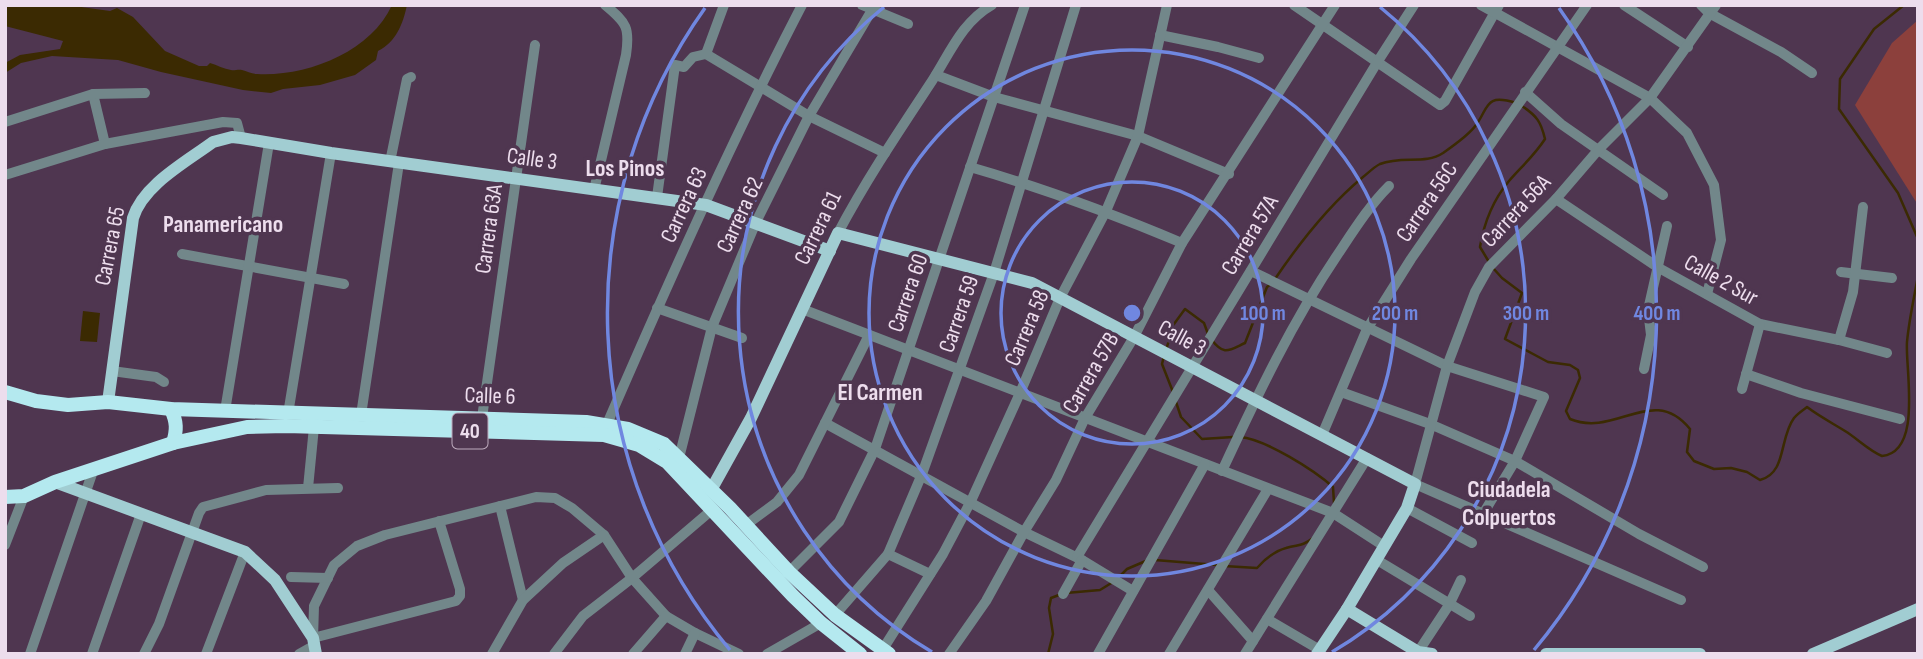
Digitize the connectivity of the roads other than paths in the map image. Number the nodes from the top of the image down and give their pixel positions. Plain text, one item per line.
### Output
1 (605, 5) edge
2 (724, 5) edge
3 (802, 5) edge
4 (992, 5) edge
5 (1025, 5) edge
6 (1076, 5) edge
7 (1167, 5) edge
8 (1294, 5) edge
9 (1335, 5) edge
10 (1415, 5) edge
11 (1481, 5) edge
12 (1587, 5) edge
13 (1625, 5) edge
14 (1701, 5) edge
15 (869, 7) edge
16 (1497, 9) edge
17 (1713, 9) edge
18 (908, 24) dead end
19 (1323, 24) junction
20 (1160, 35) junction
21 (535, 45) dead end
22 (1556, 46) junction
23 (1688, 47) junction
24 (706, 54) junction
25 (1259, 58) dead end
26 (1378, 61) junction
27 (1812, 73) dead end
28 (936, 75) junction
29 (411, 76) dead end
30 (759, 88) junction
31 (1525, 92) junction
32 (145, 93) dead end
33 (93, 94) junction
34 (994, 97) junction
35 (1650, 98) junction
36 (1045, 111) junction
37 (809, 116) junction
38 (5, 122) edge
39 (1138, 136) junction
40 (241, 138) junction
41 (222, 139) joint
42 (269, 143) junction
43 (104, 144) junction
44 (1599, 149) junction
45 (331, 153) junction
46 (885, 153) junction
47 (395, 162) junction
48 (970, 167) junction
49 (1228, 174) junction
50 (5, 176) edge
51 (516, 178) junction
52 (1023, 182) junction
53 (1389, 186) dead end
54 (594, 190) junction
55 (1663, 195) dead end
56 (657, 197) junction
57 (1556, 199) junction
58 (706, 205) junction
59 (1863, 207) dead end
60 (1106, 211) junction
61 (756, 222) junction
62 (1667, 226) dead end
63 (838, 233) junction
64 (1182, 243) junction
65 (830, 251) junction
66 (181, 254) dead end
67 (939, 259) junction
68 (248, 266) junction
69 (1659, 268) junction
70 (1251, 271) junction
71 (1841, 272) dead end
72 (994, 273) junction
73 (1855, 274) junction
74 (311, 278) junction
75 (1892, 278) dead end
76 (344, 284) dead end
77 (1707, 294) junction
78 (1060, 298) junction
79 (1307, 300) junction
80 (657, 308) junction
81 (802, 310) junction
82 (1760, 324) junction
83 (712, 327) junction
84 (1367, 329) junction
85 (869, 335) junction
86 (1134, 337) junction
87 (742, 338) dead end
88 (1839, 340) junction
89 (908, 350) junction
90 (1887, 353) dead end
91 (1447, 366) junction
92 (1192, 367) junction
93 (1644, 369) dead end
94 (960, 370) junction
95 (113, 371) junction
96 (1746, 374) junction
97 (164, 382) dead end
98 (1742, 389) dead end
99 (1341, 391) junction
100 (5, 392) edge
101 (1020, 393) junction
102 (1255, 400) junction
103 (108, 402) junction
104 (171, 409) junction
105 (225, 411) junction
106 (288, 414) junction
107 (361, 415) junction
108 (482, 418) junction
109 (1085, 418) junction
110 (1900, 419) dead end
111 (825, 423) junction
112 (607, 424) junction
113 (1430, 425) junction
114 (314, 427) junction
115 (1322, 435) junction
116 (1146, 442) junction
117 (173, 443) junction
118 (875, 449) junction
119 (679, 457) junction
120 (1367, 458) junction
121 (1515, 461) junction
122 (1205, 464) junction
123 (93, 471) junction
124 (1222, 471) junction
125 (922, 474) junction
126 (55, 482) junction
127 (1415, 484) junction
128 (308, 488) junction
129 (338, 488) dead end
130 (1268, 489) junction
131 (711, 490) junction
132 (85, 493) junction
133 (24, 496) junction
134 (5, 497) edge
135 (971, 501) junction
136 (500, 506) junction
137 (1407, 508) junction
138 (713, 509) junction
139 (1333, 513) junction
140 (141, 514) junction
141 (1483, 514) junction
142 (439, 521) junction
143 (746, 525) junction
144 (1024, 532) junction
145 (193, 534) junction
146 (604, 535) junction
147 (1472, 543) dead end
148 (5, 545) edge
149 (1384, 546) junction
150 (245, 552) junction
151 (888, 554) junction
152 (1079, 559) junction
153 (1377, 560) junction
154 (1703, 567) dead end
155 (789, 572) junction
156 (930, 574) junction
157 (291, 577) dead end
158 (328, 578) junction
159 (632, 578) junction
160 (1461, 580) dead end
161 (1208, 590) junction
162 (1133, 591) junction
163 (1063, 594) dead end
164 (523, 600) junction
165 (1681, 600) dead end
166 (1449, 605) junction
167 (1347, 609) junction
168 (1918, 609) edge
169 (835, 615) junction
170 (666, 616) junction
171 (1470, 616) dead end
172 (1267, 618) junction
173 (821, 624) junction
174 (695, 633) junction
175 (1253, 641) junction
176 (315, 646) edge
177 (886, 652) edge
178 (1318, 652) edge
179 (1418, 652) edge
180 (30, 654) edge
181 (92, 654) edge
182 (144, 654) edge
183 (206, 654) edge
184 (299, 654) edge
185 (492, 654) edge
186 (554, 654) edge
187 (633, 654) edge
188 (685, 654) edge
189 (738, 654) edge
190 (767, 654) edge
191 (860, 654) edge
192 (948, 654) edge
193 (1098, 654) edge
194 (1169, 654) edge
195 (1245, 654) edge
196 (1433, 654) edge
197 (1546, 654) edge
198 (1572, 654) edge
199 (1700, 654) edge
200 (1813, 654) edge

1 - 54 street
2 - 24 street
3 - 30 street, Carrera 63
4 - 28 street, Carrera 61
5 - 34 street, Carrera 60
6 - 36 street, Carrera 59
7 - 20 street, Carrera 58
8 - 19 street
9 - 19 street, Carrera 57B
10 - 26 street, Carrera 57A
11 - 16 street
12 - 22 street, Carrera 56C
13 - 23 street
14 - 17 street
15 - 18 street
15 - 37 street, Carrera 62
16 - 22 street
16 - 26 street
17 - 23 street, Carrera 56A
17 - 27 street
19 - 26 street
19 - 49 street, Carrera 57B
20 - 25 street
20 - 39 street, Carrera 58
21 - 51 street, Carrera 63A
22 - 31 street, Carrera 56C
22 - 35 street
23 - 35 street, Carrera 56A
24 - 30 street
24 - 56 street
26 - 70 street, Carrera 57A
28 - 34 street
28 - 46 street, Carrera 61
29 - 47 street
30 - 37 street
30 - 58 street, Carrera 63
31 - 44 street
31 - 84 street, Carrera 56C
32 - 33 street
33 - 38 street
33 - 43 street
34 - 36 street
34 - 48 street, Carrera 60
35 - 44 street, Carrera 56A
35 - 77 street
36 - 39 street
36 - 52 street, Carrera 59
37 - 46 street
37 - 61 street, Carrera 62
39 - 49 street
39 - 60 street, Carrera 58
40 - 41 main road, Calle 3
40 - 42 main road, Calle 3
40 - 43 street
41 - 95 main road, Carrera 65
42 - 45 main road, Calle 3
42 - 68 street
43 - 50 street
44 - 55 street
44 - 57 street, Carrera 56A
45 - 47 main road, Calle 3
45 - 74 street
46 - 63 street, Carrera 61
47 - 51 main road, Calle 3
47 - 107 street
48 - 52 street
48 - 67 street, Carrera 60
49 - 64 street, Carrera 57B
51 - 54 main road, Calle 3
51 - 108 street, Carrera 63A
52 - 60 street
52 - 72 street, Carrera 59
53 - 79 street
54 - 56 main road, Calle 3
56 - 58 main road, Calle 3
57 - 69 street, Calle 2 Sur
57 - 91 street, Carrera 56A
58 - 61 main road, Calle 3
58 - 80 street, Carrera 63
59 - 73 street
60 - 64 street
60 - 78 street, Carrera 58
61 - 65 main road, Calle 3
61 - 83 street, Carrera 62
62 - 69 street
63 - 65 main road, Carrera 61
63 - 67 main road, Calle 3
64 - 86 street, Carrera 57B
65 - 81 main road, Carrera 61
66 - 68 street
67 - 72 main road, Calle 3
67 - 89 street, Carrera 60
68 - 74 street
68 - 105 street
69 - 77 street, Calle 2 Sur
69 - 93 street
70 - 79 street
70 - 92 street, Carrera 57A
71 - 73 street
72 - 78 main road, Calle 3
72 - 94 street, Carrera 59
73 - 75 street
73 - 88 street
74 - 76 street
74 - 106 street
77 - 82 street, Calle 2 Sur
78 - 86 main road, Calle 3
78 - 101 street, Carrera 58
79 - 84 street
79 - 102 street
80 - 83 street
80 - 112 street, Carrera 63
81 - 85 street
81 - 131 main road, Carrera 61
82 - 88 street, Calle 2 Sur
82 - 96 street
83 - 87 street
83 - 119 street, Carrera 62
84 - 91 street
84 - 99 street, Carrera 56C
85 - 89 street
85 - 111 street
86 - 92 main road, Calle 3
86 - 109 street, Carrera 57B
88 - 90 street, Calle 2 Sur
89 - 94 street
89 - 118 street, Carrera 60
91 - 113 street, Carrera 56A
91 - 121 street
92 - 102 main road, Calle 3
92 - 116 street, Carrera 57A
94 - 101 street
94 - 125 street, Carrera 59
95 - 97 street
95 - 103 main road, Carrera 65
96 - 98 street
96 - 110 street
99 - 113 street
99 - 115 street, Carrera 56C
100 - 103 highway, Calle 6 / 40
101 - 109 street
101 - 135 street, Carrera 58
102 - 115 main road, Calle 3
102 - 124 street
103 - 104 highway, Calle 6 / 40
104 - 105 highway, Calle 6 / 40
104 - 117 highway
105 - 106 highway, Calle 6 / 40
106 - 107 highway, Calle 6 / 40
107 - 108 highway, Calle 6 / 40
108 - 112 highway, Calle 6 / 40
109 - 116 street
109 - 144 street, Carrera 57B
111 - 118 street
111 - 143 street
112 - 119 highway, Calle 6 / 40
113 - 121 street
113 - 127 street, Carrera 56A
114 - 117 highway, Calle 6 / 40
114 - 128 street
114 - 138 highway, Calle 6 / 40
115 - 120 main road, Calle 3
116 - 122 street
116 - 152 street, Carrera 57A
117 - 123 highway, Calle 6 / 40
118 - 125 street
118 - 155 street, Carrera 60
119 - 131 highway, Calle 6 / 40
120 - 127 main road, Calle 3
120 - 139 street
121 - 141 street
121 - 154 street
122 - 124 street
122 - 162 street
123 - 126 highway, Calle 6 / 40
123 - 132 street
124 - 130 street
125 - 135 street
125 - 151 street, Carrera 59
126 - 132 main road
126 - 133 highway, Calle 6 / 40
127 - 137 main road
127 - 141 street
128 - 129 street
128 - 145 street
130 - 139 street
130 - 161 street
131 - 143 highway, Calle 6 / 40
132 - 140 main road
132 - 180 street
133 - 134 highway, Calle 6 / 40
133 - 148 street
135 - 144 street
135 - 156 street, Carrera 58
136 - 142 street
136 - 146 street
136 - 164 street
137 - 147 street
137 - 149 main road
138 - 159 street
138 - 173 highway, Calle 6 / 40
139 - 149 street
139 - 172 street
140 - 145 main road
140 - 181 street
141 - 165 street
142 - 158 street
142 - 176 street
143 - 155 highway, Calle 6 / 40
144 - 152 street
144 - 192 street, Carrera 57B
145 - 150 main road
145 - 182 street
146 - 159 street
146 - 164 street
149 - 153 main road
150 - 176 main road
150 - 183 street
151 - 156 street
151 - 169 street, Carrera 59
152 - 162 street
152 - 163 street, Carrera 57A
153 - 166 street
153 - 167 main road
155 - 169 highway, Calle 6 / 40
156 - 177 street, Carrera 58
157 - 158 street
158 - 176 street
159 - 170 street
159 - 186 street
160 - 166 street
161 - 175 street
161 - 194 street
162 - 193 street
164 - 185 street
166 - 171 street
166 - 179 street
167 - 178 main road
167 - 179 main road
168 - 200 main road
169 - 177 highway, Calle 6 / 40
170 - 174 street
170 - 187 street
172 - 175 street
172 - 178 street
173 - 190 street
173 - 191 highway, Calle 6 / 40
174 - 188 street
174 - 189 street
175 - 195 street
176 - 184 street
179 - 196 main road
197 - 198 main road
198 - 199 main road

